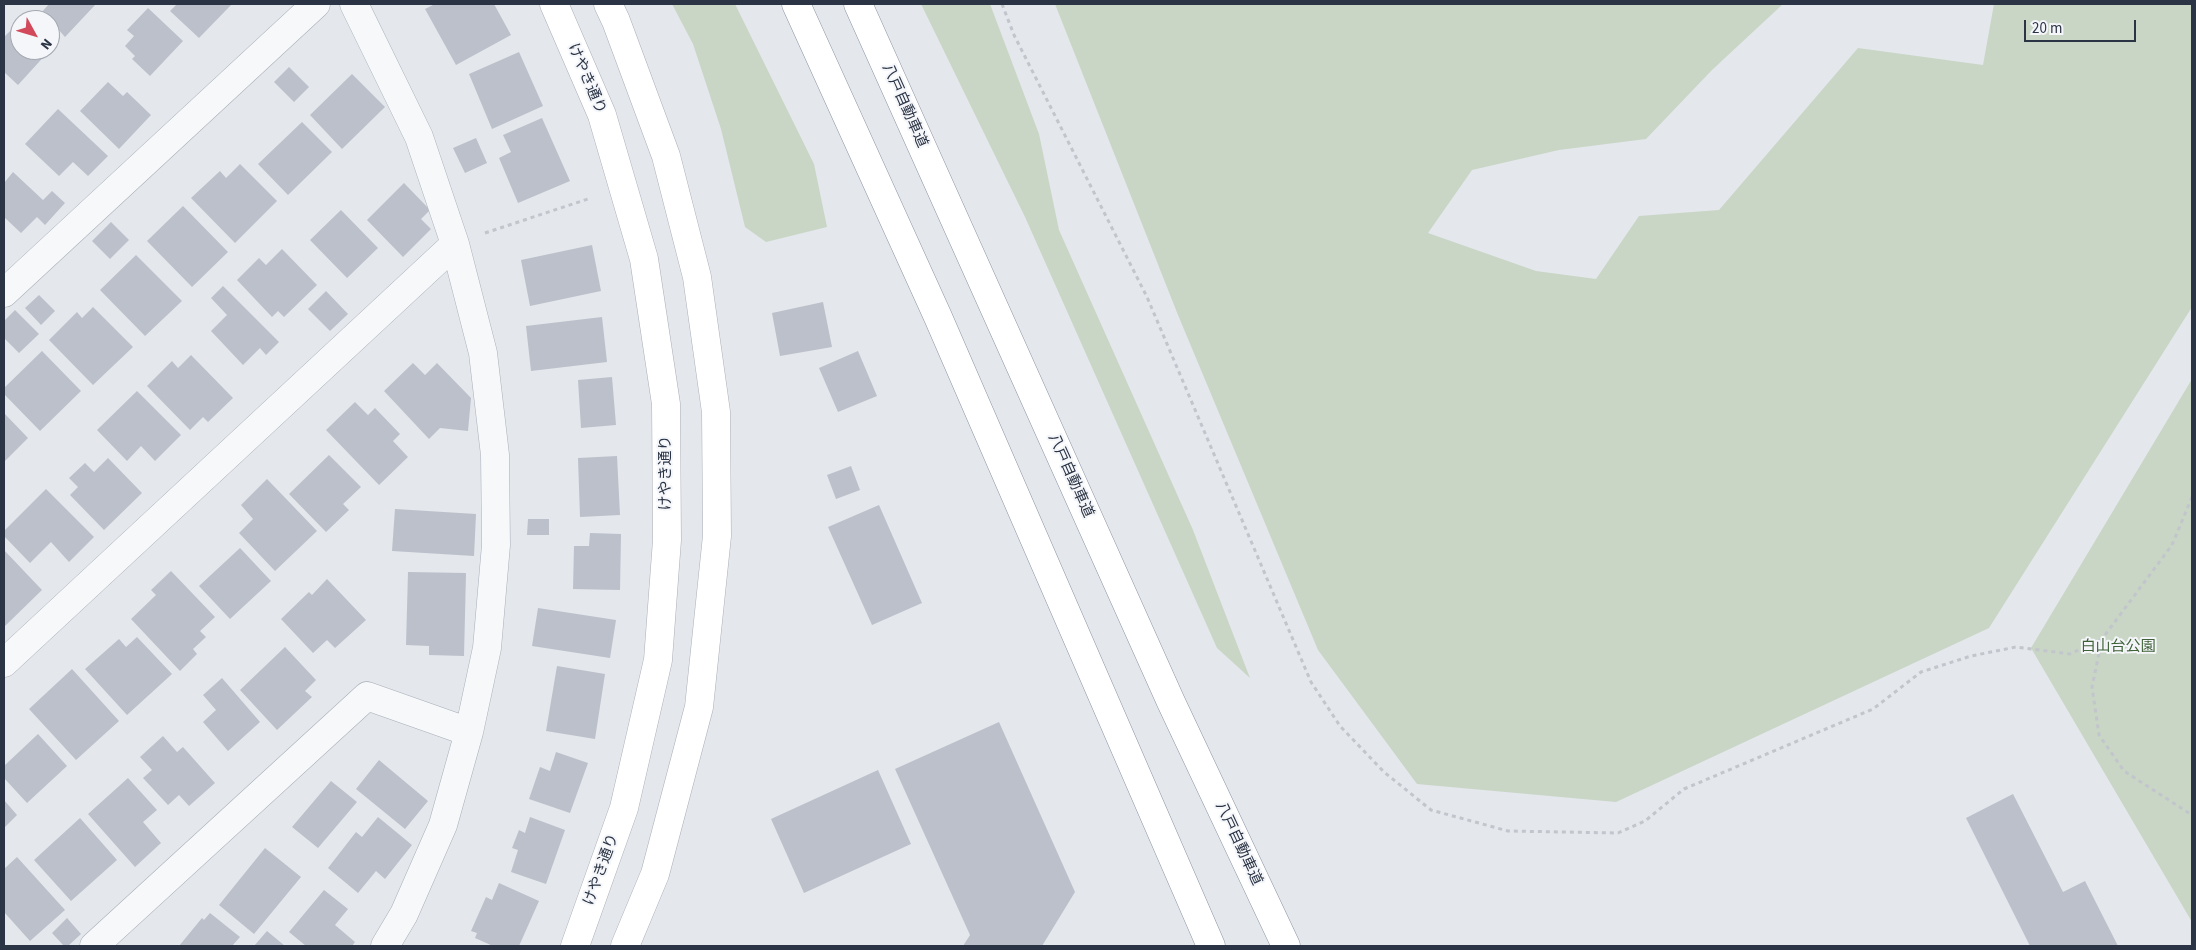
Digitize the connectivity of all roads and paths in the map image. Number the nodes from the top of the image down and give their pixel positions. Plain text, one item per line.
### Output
1 (316, 4) edge
2 (354, 4) edge
3 (554, 4) edge
4 (608, 4) edge
5 (796, 4) edge
6 (858, 4) edge
7 (1002, 4) edge
8 (591, 198) dead end
9 (455, 244) junction
10 (4, 293) edge
11 (2192, 497) edge
12 (2102, 639) junction
13 (4, 663) edge
14 (469, 732) junction
15 (2192, 815) edge
16 (94, 946) edge
17 (385, 946) edge
18 (575, 946) edge
19 (625, 946) edge
20 (1211, 946) edge
21 (1286, 946) edge

1 - 10 street
2 - 9 street
3 - 18 main road, けやき通り
4 - 19 main road
5 - 20 main road
6 - 21 main road, 八戸自動車道
7 - 12 path
8 - 9 path
9 - 13 street
9 - 14 street
11 - 12 path
12 - 15 path
14 - 16 street
14 - 17 street

